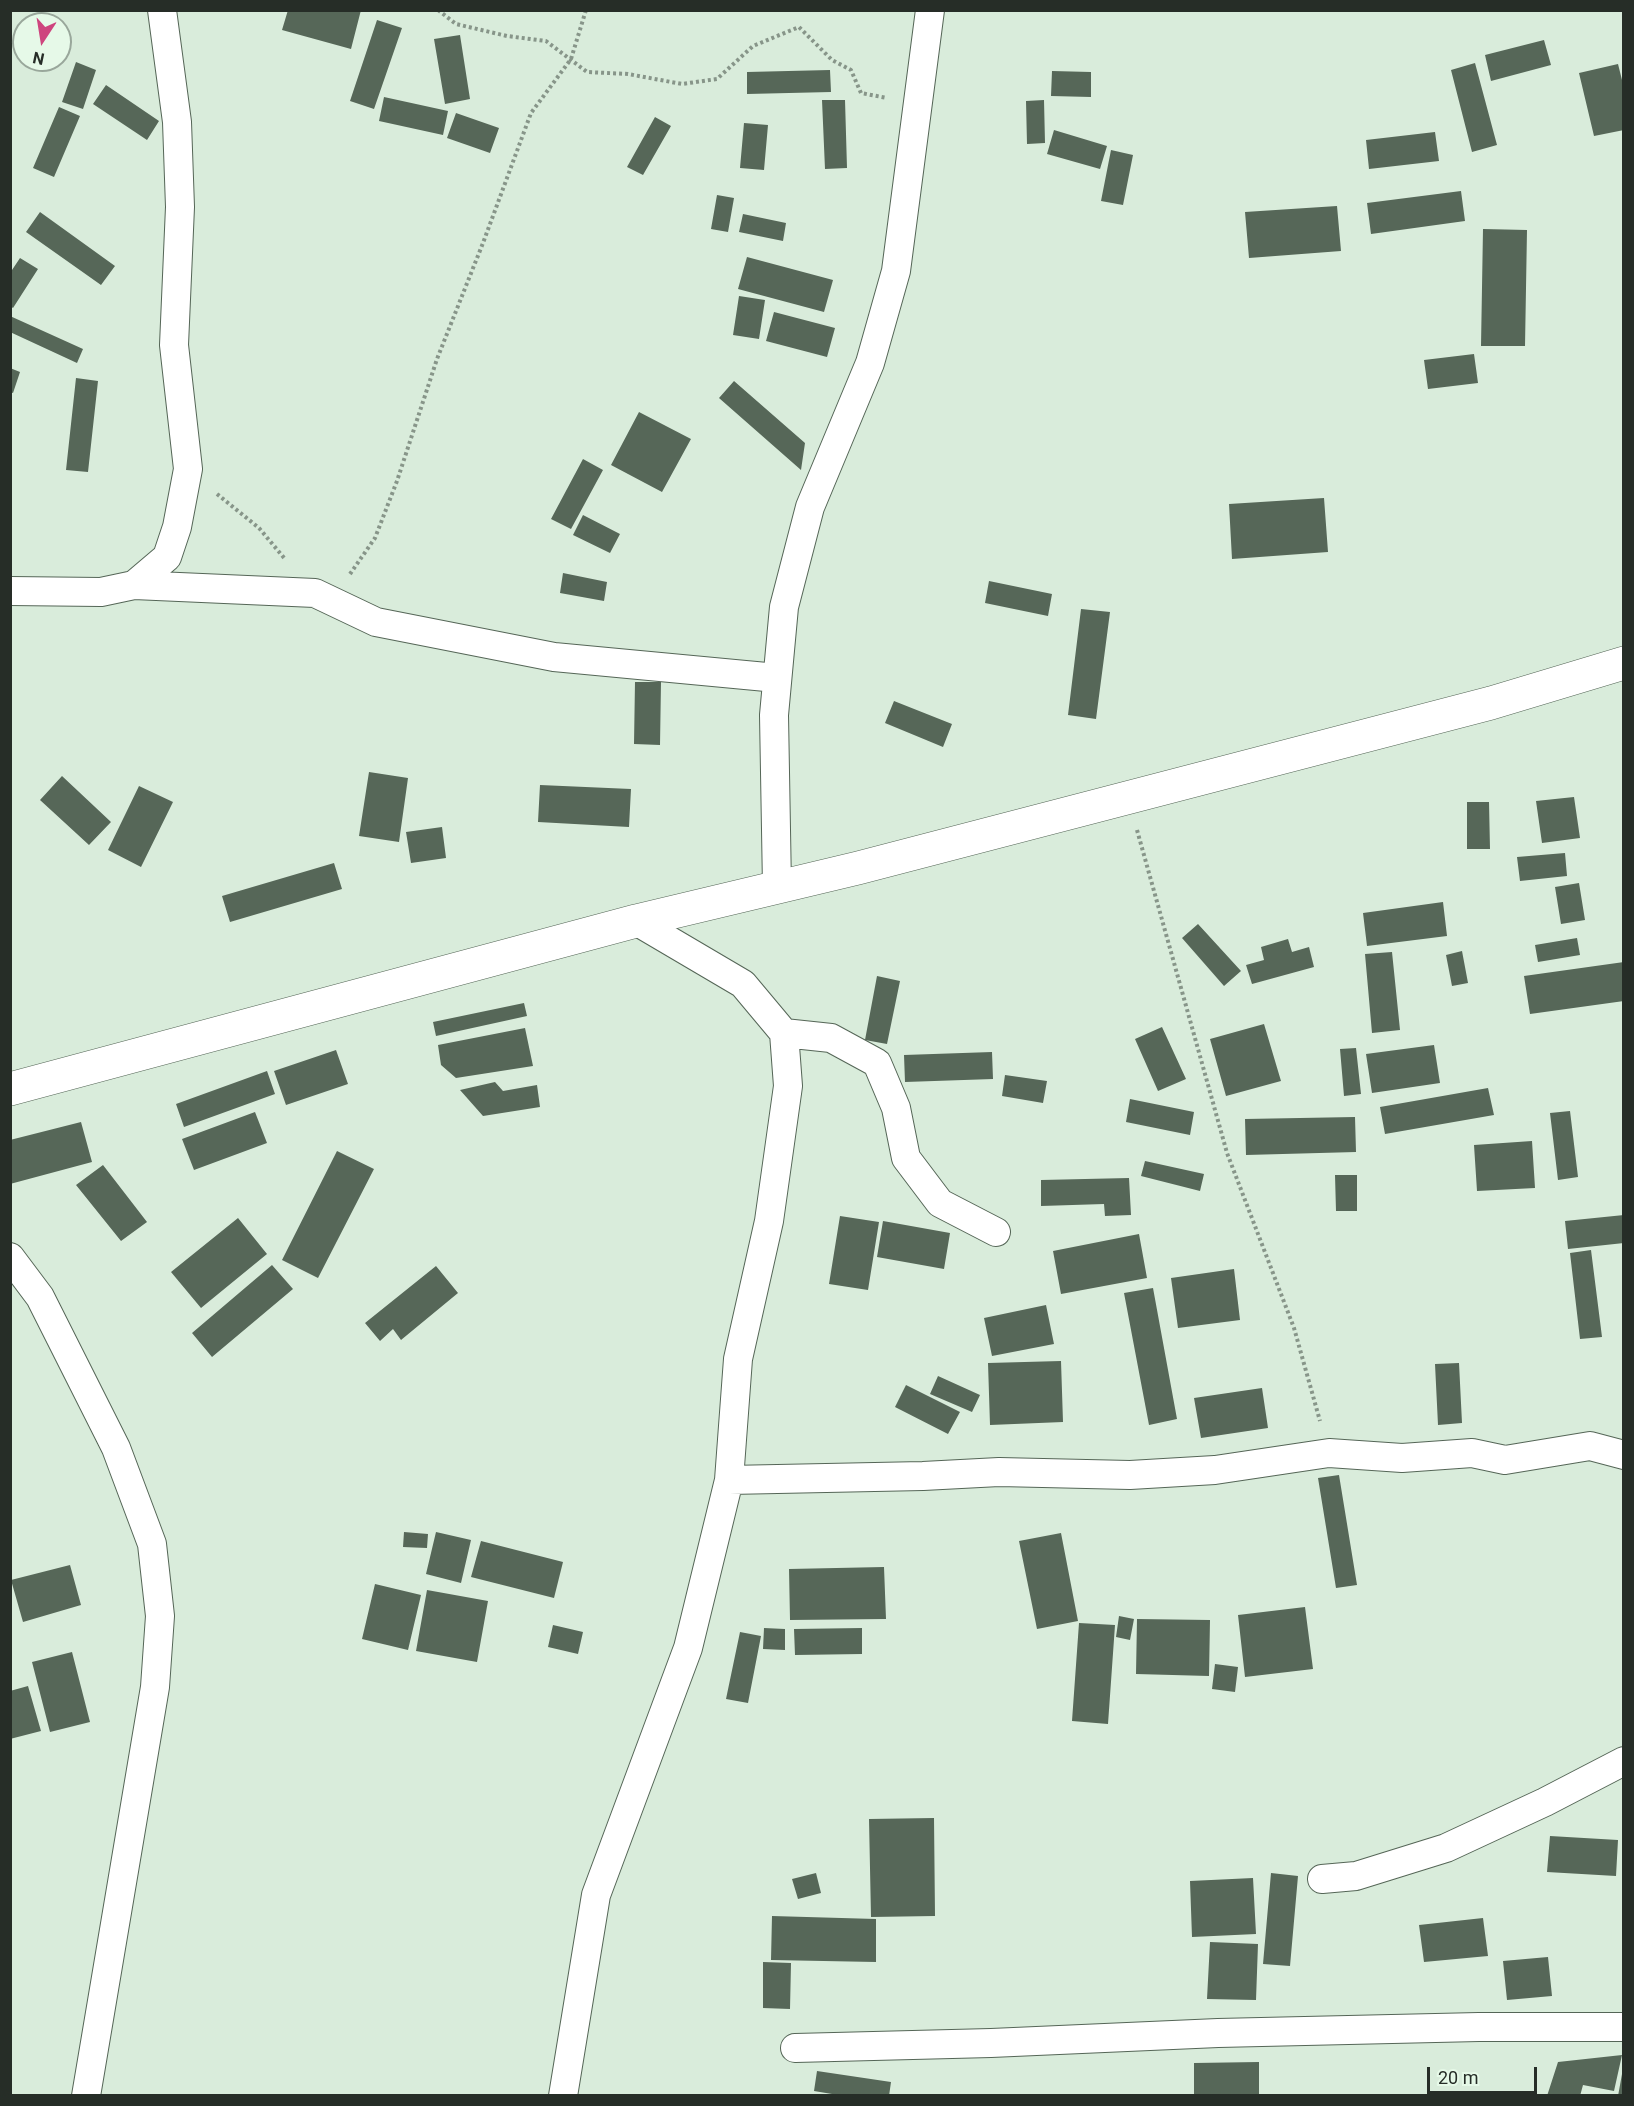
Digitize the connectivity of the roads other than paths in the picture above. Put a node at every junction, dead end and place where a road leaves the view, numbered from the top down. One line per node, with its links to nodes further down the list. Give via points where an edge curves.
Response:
1 (162, 10): 3 (street, via 177,122 180,207 174,345 188,469 167,557)
2 (930, 10): 6 (street, via 896,271 870,363 810,507 784,607)
3 (134, 585): 4 (street, via 101,592); 6 (street, via 315,593 376,622 554,657)
4 (10, 591)
5 (1623, 663): 7 (street, via 1491,703)
6 (777, 678): 7 (street)
7 (777, 887): 8 (street)
8 (636, 921): 9 (street, via 743,984); 10 (street)
9 (784, 1033): 11 (street, via 831,1038 877,1063 896,1108 906,1158 940,1203); 14 (street, via 788,1086 769,1221 738,1359)
10 (10, 1089)
11 (996, 1232)
12 (10, 1257): 19 (street, via 40,1297 116,1448 152,1544 160,1616 155,1687)
13 (1623, 1455): 14 (street, via 1590,1446 1505,1460 1472,1453 1402,1458 1329,1453 1215,1470 1130,1475 999,1472)
14 (729, 1480): 20 (street, via 688,1648 596,1895)
15 (1623, 1761): 16 (street, via 1446,1848 1356,1876)
16 (1322, 1879)
17 (1623, 2027): 18 (street, via 1218,2033)
18 (795, 2048)
19 (86, 2096)
20 (563, 2096)

